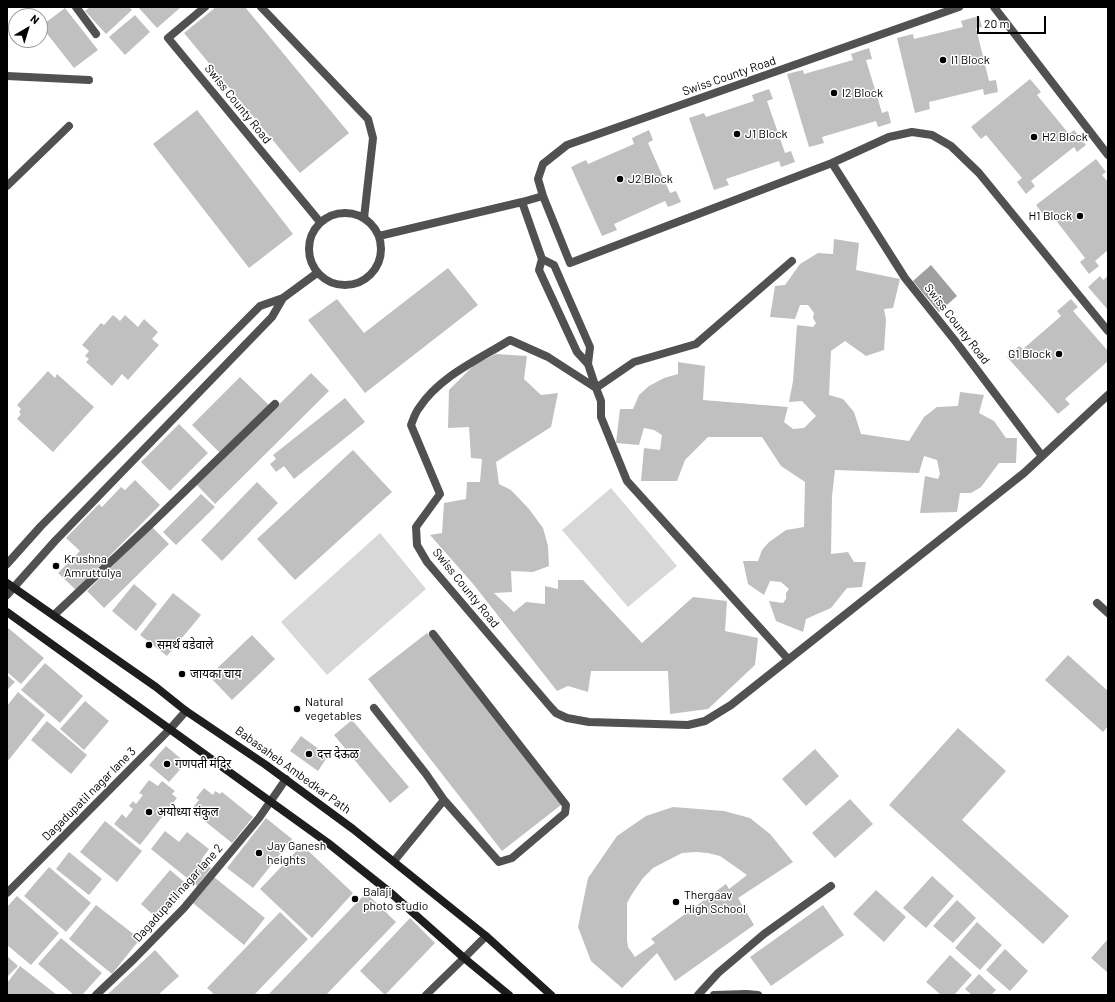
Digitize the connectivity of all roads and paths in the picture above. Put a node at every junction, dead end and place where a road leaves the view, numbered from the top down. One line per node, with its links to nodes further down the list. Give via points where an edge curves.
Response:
1 (76, 7): 6 (street)
2 (204, 7): 16 (street, Swiss County Road, via 168,38)
3 (261, 7): 15 (street, via 368,119 373,138)
4 (959, 7): 13 (street, Swiss County Road, via 567,145 543,164 538,179)
5 (994, 7): 10 (street)
6 (96, 34)
7 (7, 76): 8 (street)
8 (90, 80)
9 (69, 126): 12 (street)
10 (1108, 155)
11 (832, 163): 13 (street, Swiss County Road, via 570,264); 22 (street, Swiss County Road, via 889,137 912,132 932,135 951,146 979,173); 27 (street, Swiss County Road, via 905,278)
12 (7, 186)
13 (543, 196): 14 (street)
14 (522, 202): 17 (street); 18 (street)
15 (364, 218): 16 (street, via 341,213); 17 (street)
16 (320, 222): 20 (street, via 309,242 308,253)
17 (379, 236): 20 (street, via 380,260 374,271 364,280 353,285 340,285 328,281)
18 (542, 259): 23 (street, via 539,270 576,352); 23 (street, via 554,265 590,347)
19 (792, 261): 24 (street, via 696,344 634,362)
20 (317, 273): 21 (street)
21 (282, 298): 28 (street, via 260,306); 29 (street, via 272,317)
22 (1108, 331)
23 (588, 364): 24 (street)
24 (596, 388): 36 (street, via 601,401 601,418 627,481); 36 (street, Swiss County Road, via 548,357 510,340 446,379 431,393 418,409 410,425 440,494 416,527 417,545 427,562 556,713 567,718 589,722 688,725 705,721 731,705)
25 (1108, 395): 27 (street, Swiss County Road)
26 (275, 404): 34 (street)
27 (1042, 456): 36 (street, Swiss County Road, via 1018,478)
28 (7, 564)
29 (10, 585): 30 (street); 34 (street, Babasaheb Ambedkar Path)
30 (7, 595)
31 (1097, 603): 33 (street)
32 (7, 612): 39 (street)
33 (1108, 614)
34 (54, 615): 38 (street, Babasaheb Ambedkar Path)
35 (432, 634): 41 (street, via 566,805 565,813 512,858 499,862)
36 (788, 659)
37 (374, 708): 41 (street)
38 (186, 711): 39 (street, Dagadupatil nagar lane 3); 40 (street, Babasaheb Ambedkar Path)
39 (170, 729): 42 (street); 45 (street, Dagadupatil nagar lane 3)
40 (286, 779): 42 (street, Dagadupatil nagar lane 2); 43 (street, Babasaheb Ambedkar Path)
41 (444, 800): 43 (street)
42 (271, 802): 47 (street, via 392,894); 48 (street, Dagadupatil nagar lane 2, via 184,908)
43 (394, 861): 46 (street, Babasaheb Ambedkar Path)
44 (831, 886): 52 (street, via 764,934 718,972)
45 (7, 893)
46 (486, 936): 47 (street); 51 (street, Babasaheb Ambedkar Path)
47 (464, 958): 49 (street); 50 (street)
48 (96, 995)
49 (426, 995)
50 (509, 995)
51 (551, 995)
52 (698, 995)
53 (714, 995): 54 (street)
54 (758, 995)

